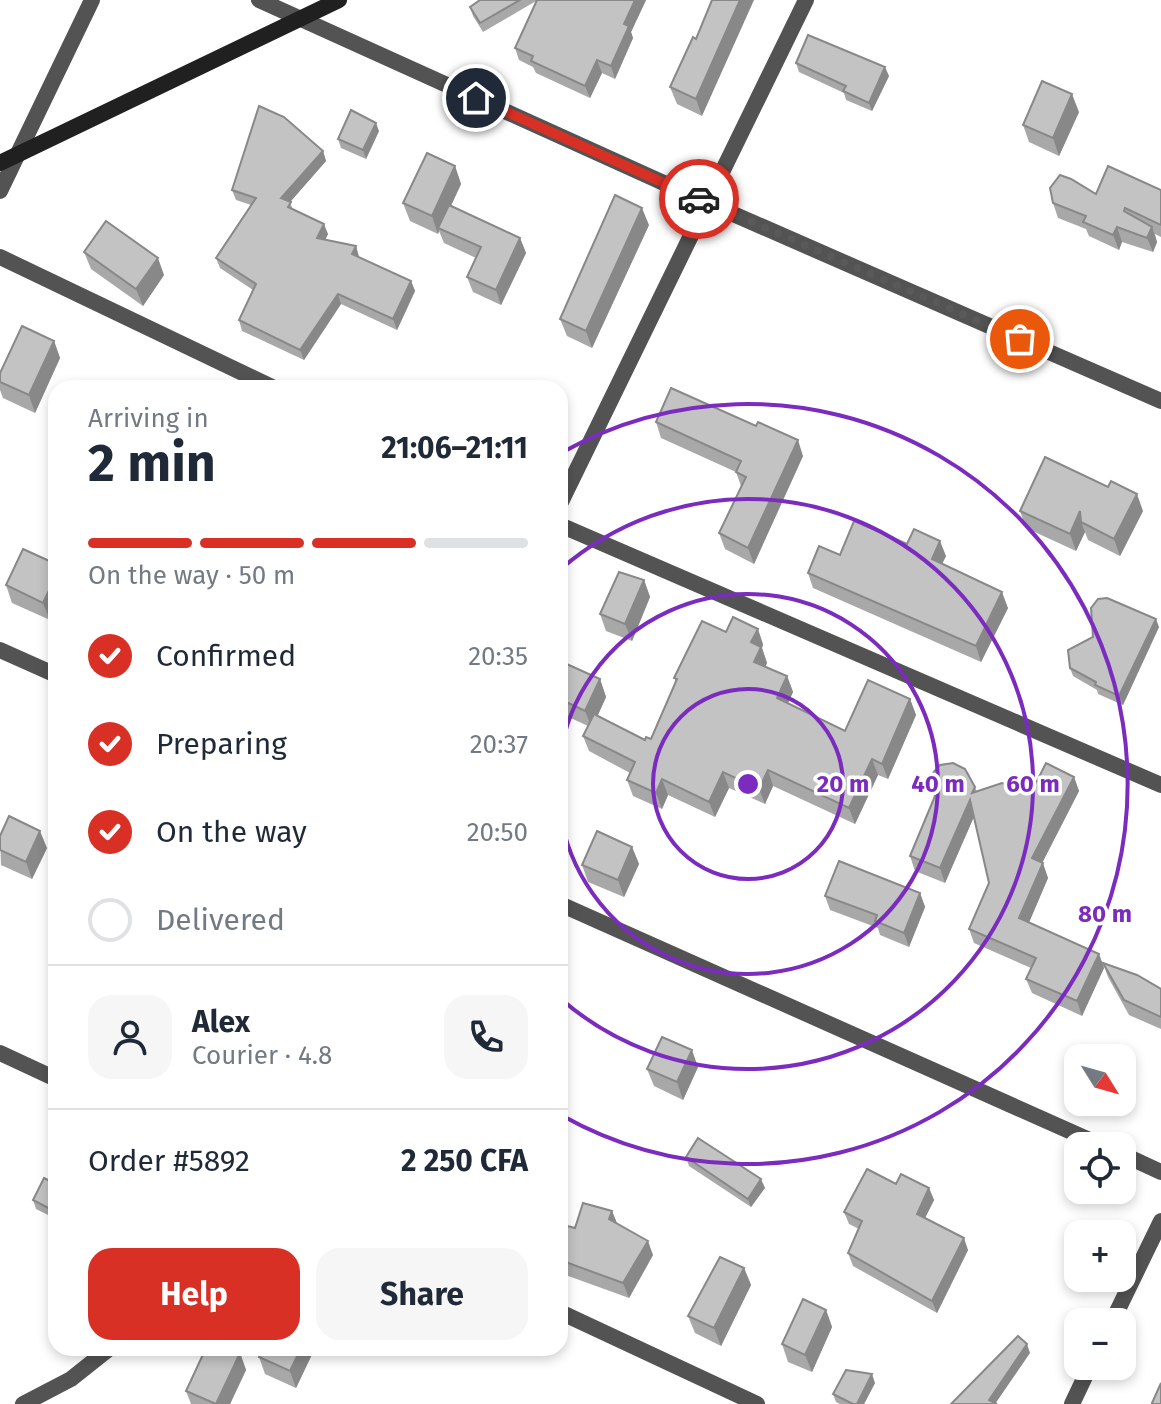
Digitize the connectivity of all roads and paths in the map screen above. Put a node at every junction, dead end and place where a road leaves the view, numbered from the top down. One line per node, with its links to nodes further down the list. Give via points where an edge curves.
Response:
1 (92, 0): 6 (street)
2 (259, 0): 5 (street)
3 (339, 0): 5 (main road)
4 (806, 0): 9 (street)
5 (302, 19): 6 (main road); 9 (street)
6 (18, 155): 7 (main road); 8 (street)
7 (0, 163)
8 (0, 191)
9 (708, 203): 12 (street); 13 (street)
10 (0, 257): 11 (street)
11 (257, 380)
12 (1161, 401)
13 (568, 488)
14 (568, 528): 17 (street)
15 (0, 650): 16 (street)
16 (48, 671)
17 (1161, 785)
18 (568, 908): 21 (street)
19 (0, 1053): 20 (street)
20 (48, 1075)
21 (1072, 1132)
22 (1136, 1160): 23 (street)
23 (1161, 1172)
24 (1161, 1221): 25 (street)
25 (1119, 1308)
26 (568, 1316): 30 (street)
27 (100, 1356): 29 (street, via 71,1379)
28 (1083, 1380): 31 (street)
29 (23, 1404)
30 (757, 1404)
31 (1072, 1404)

